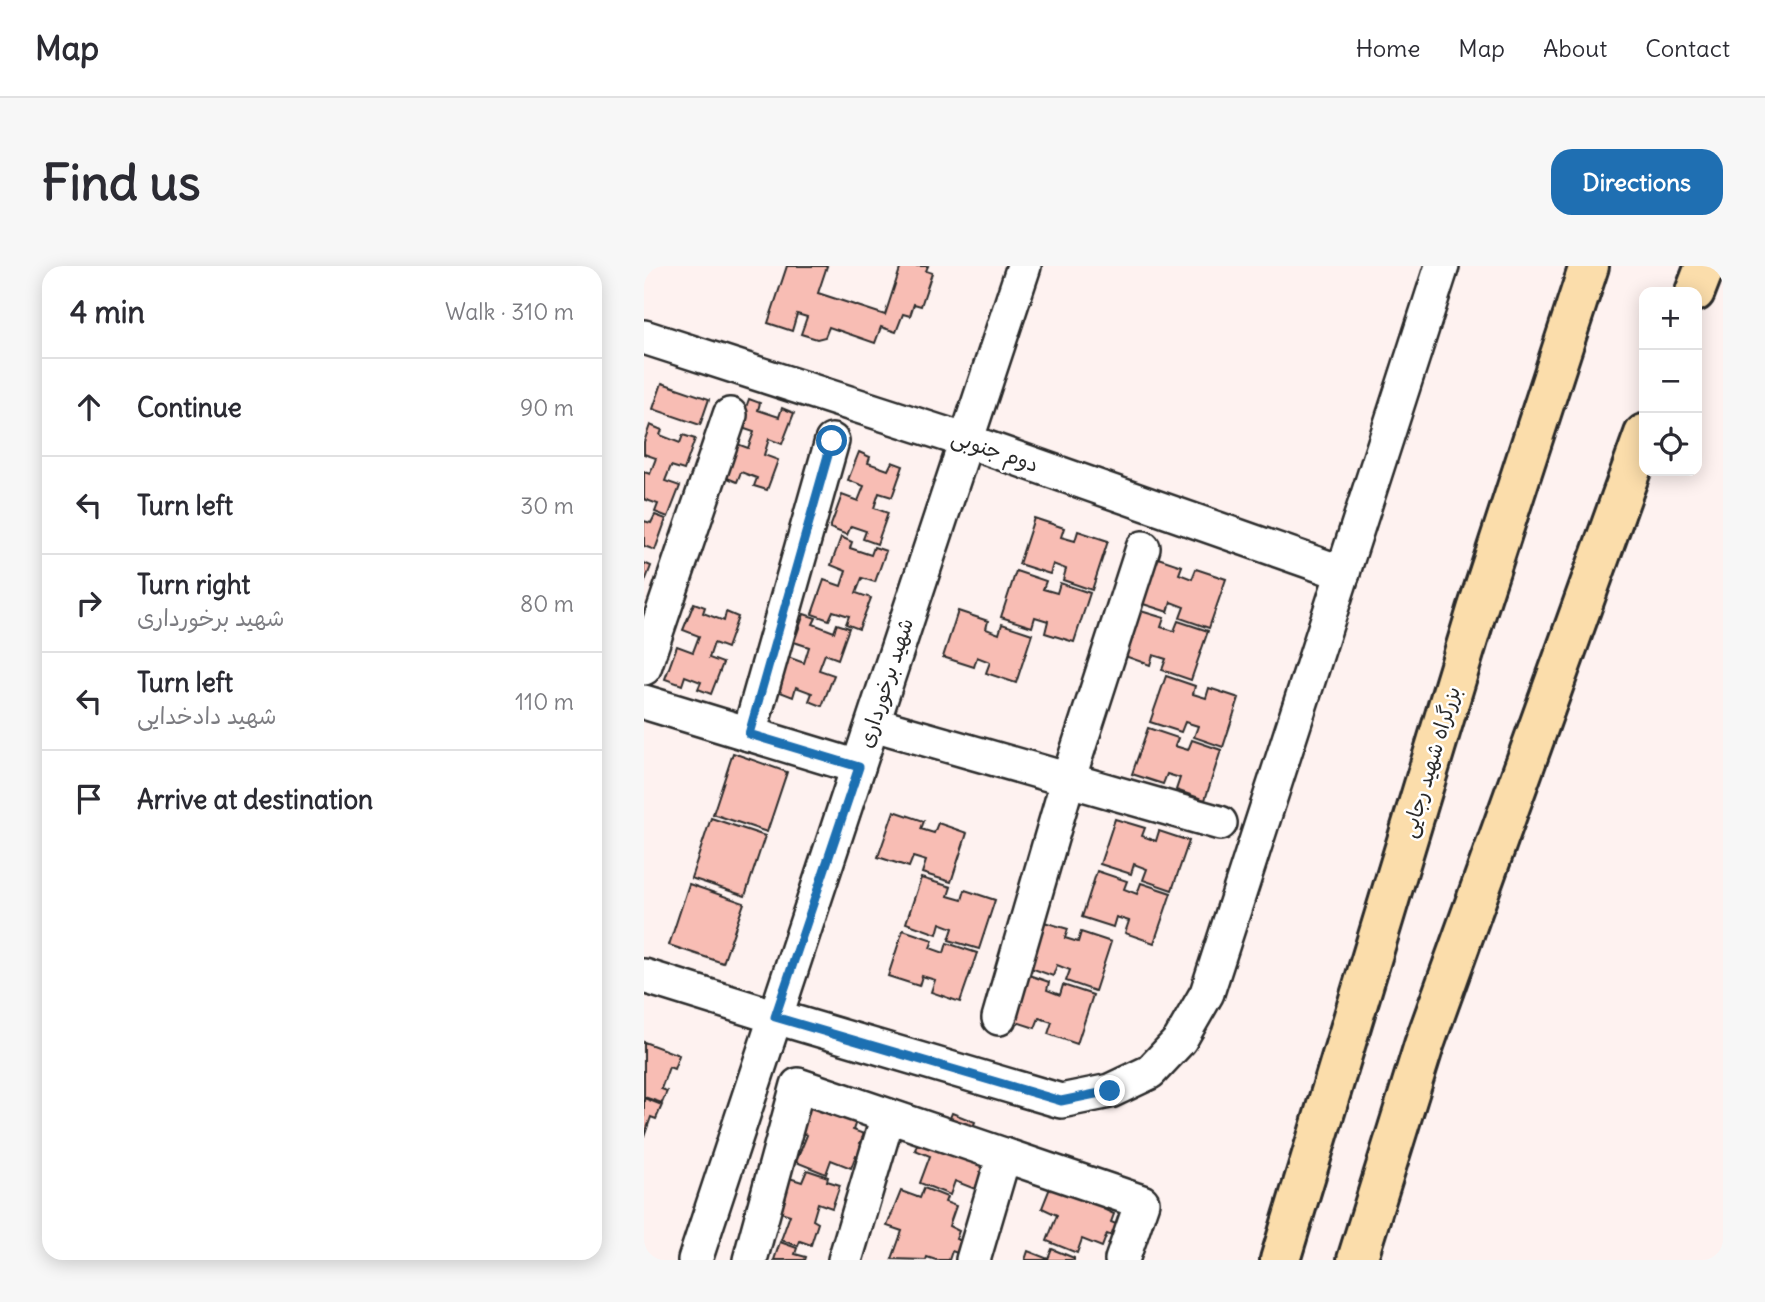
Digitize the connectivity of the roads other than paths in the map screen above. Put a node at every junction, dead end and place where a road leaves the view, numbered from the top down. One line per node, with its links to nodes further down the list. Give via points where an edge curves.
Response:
1 (1024, 266): 9 (street, شهید برخورداری)
2 (1442, 266): 12 (street)
3 (1589, 266): 30 (highway, بزرگراه شهید رجایی, via 1477,610)
4 (1705, 266): 5 (highway)
5 (1697, 287)
6 (644, 337): 9 (street, دوم جنوبی)
7 (730, 415): 13 (street)
8 (832, 441): 16 (street)
9 (967, 441): 12 (street, دوم جنوبی); 15 (street, شهید برخورداری)
10 (1639, 448): 31 (highway, via 1424,1045)
11 (1143, 548): 18 (street)
12 (1343, 573): 21 (street, via 1208,993 1180,1040 1150,1072 1110,1091 1061,1101)
13 (644, 668)
14 (644, 702): 16 (street)
15 (873, 724): 17 (street, شهید برخورداری); 18 (street)
16 (749, 734): 17 (street)
17 (859, 767): 21 (street, شهید برخورداری)
18 (1068, 780): 19 (street); 22 (street)
19 (1220, 823)
20 (644, 975): 21 (street)
21 (775, 1017): 25 (street, شهید برخورداری)
22 (999, 1018)
23 (888, 1116): 24 (street); 26 (street, via 798,1085); 27 (street)
24 (1004, 1155): 28 (street); 29 (street, via 1142,1202)
25 (695, 1260)
26 (750, 1260)
27 (845, 1260)
28 (973, 1260)
29 (1122, 1260)
30 (1280, 1260)
31 (1357, 1260)

